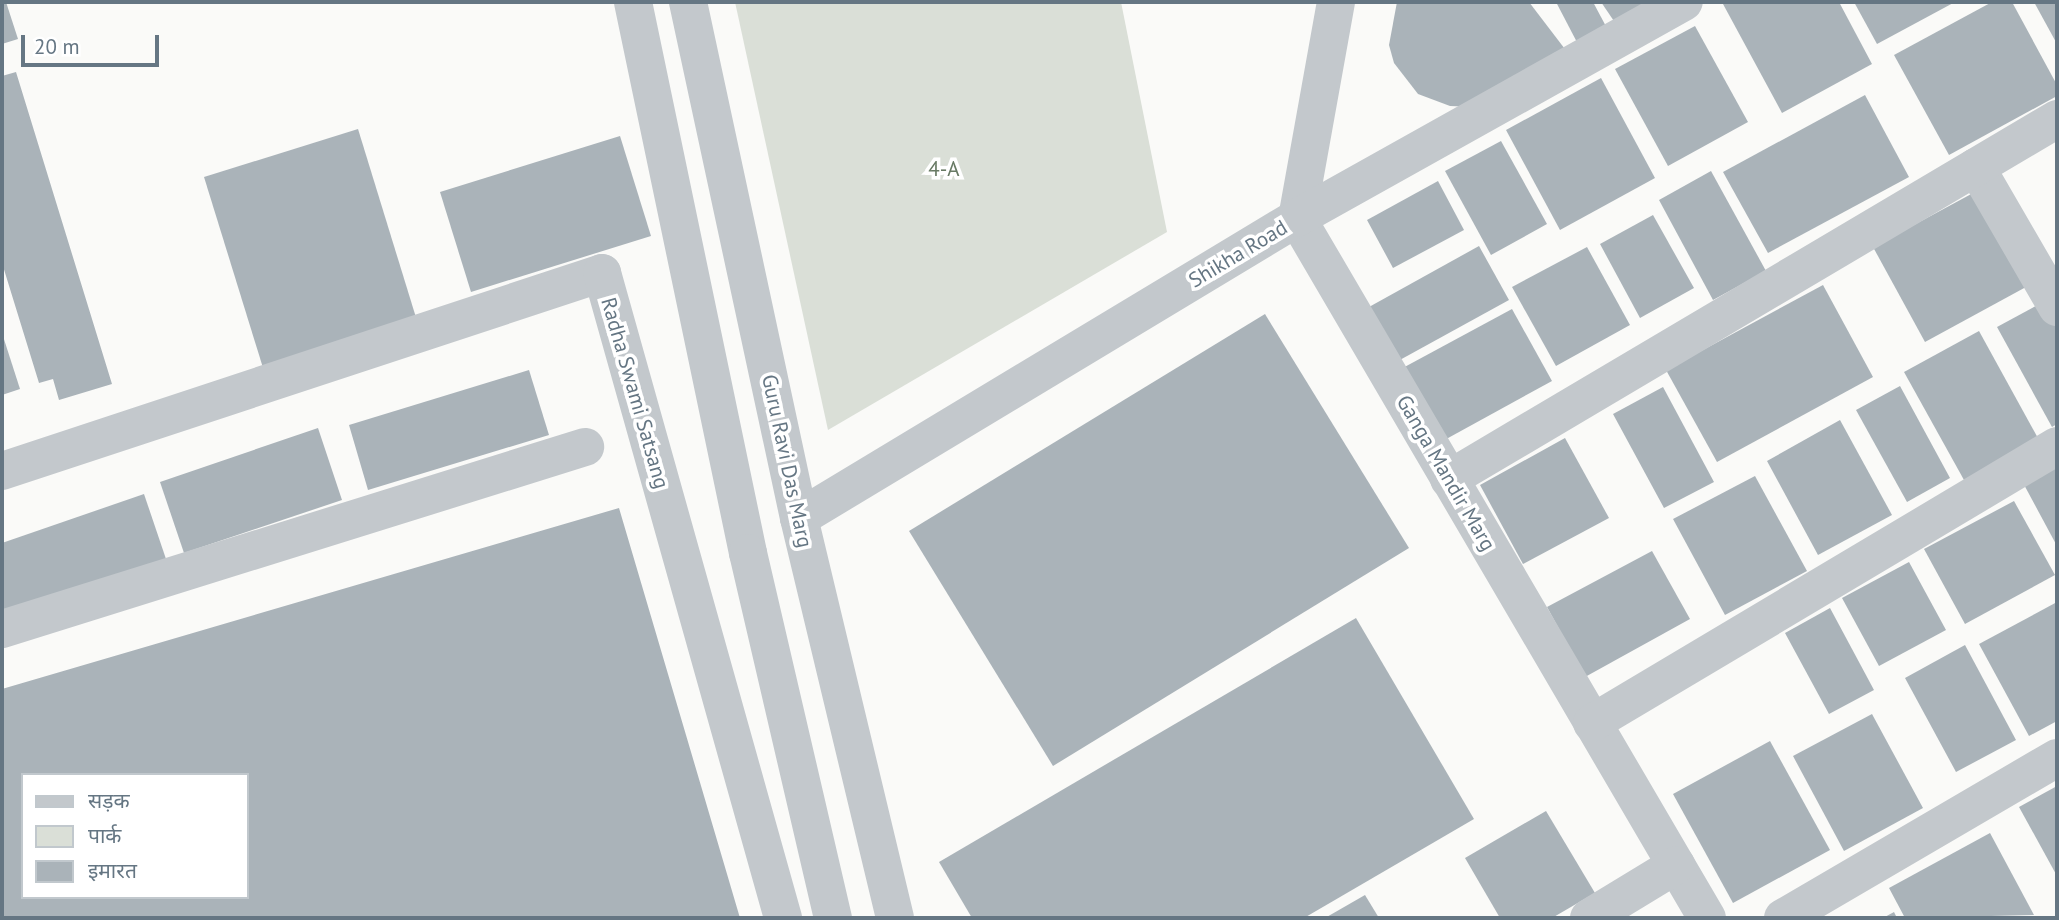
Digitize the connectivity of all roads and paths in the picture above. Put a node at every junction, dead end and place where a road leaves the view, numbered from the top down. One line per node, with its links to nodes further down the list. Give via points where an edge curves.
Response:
1 (633, 2): 19 (street, via 748,553)
2 (688, 2): 13 (street, Guru Ravi Das Marg)
3 (1336, 2): 7 (street)
4 (1684, 2): 7 (street, Shikha Road)
5 (2057, 119): 6 (street)
6 (1976, 167): 8 (street); 12 (street)
7 (1297, 218): 12 (street, Ganga Mandir Marg); 13 (street, Shikha Road)
8 (2057, 307)
9 (2057, 446): 15 (street)
10 (585, 447): 14 (street)
11 (2, 471): 18 (street, Radha Swami Satsang, via 602,273)
12 (1449, 479): 15 (street, Ganga Mandir Marg)
13 (799, 518): 20 (street, Guru Ravi Das Marg)
14 (2, 629)
15 (1592, 723): 17 (street, Ganga Mandir Marg)
16 (2057, 758): 23 (street)
17 (1676, 865): 21 (street); 22 (street, Ganga Mandir Marg)
18 (783, 918)
19 (833, 918)
20 (895, 918)
21 (1589, 918)
22 (1707, 918)
23 (1783, 918)

